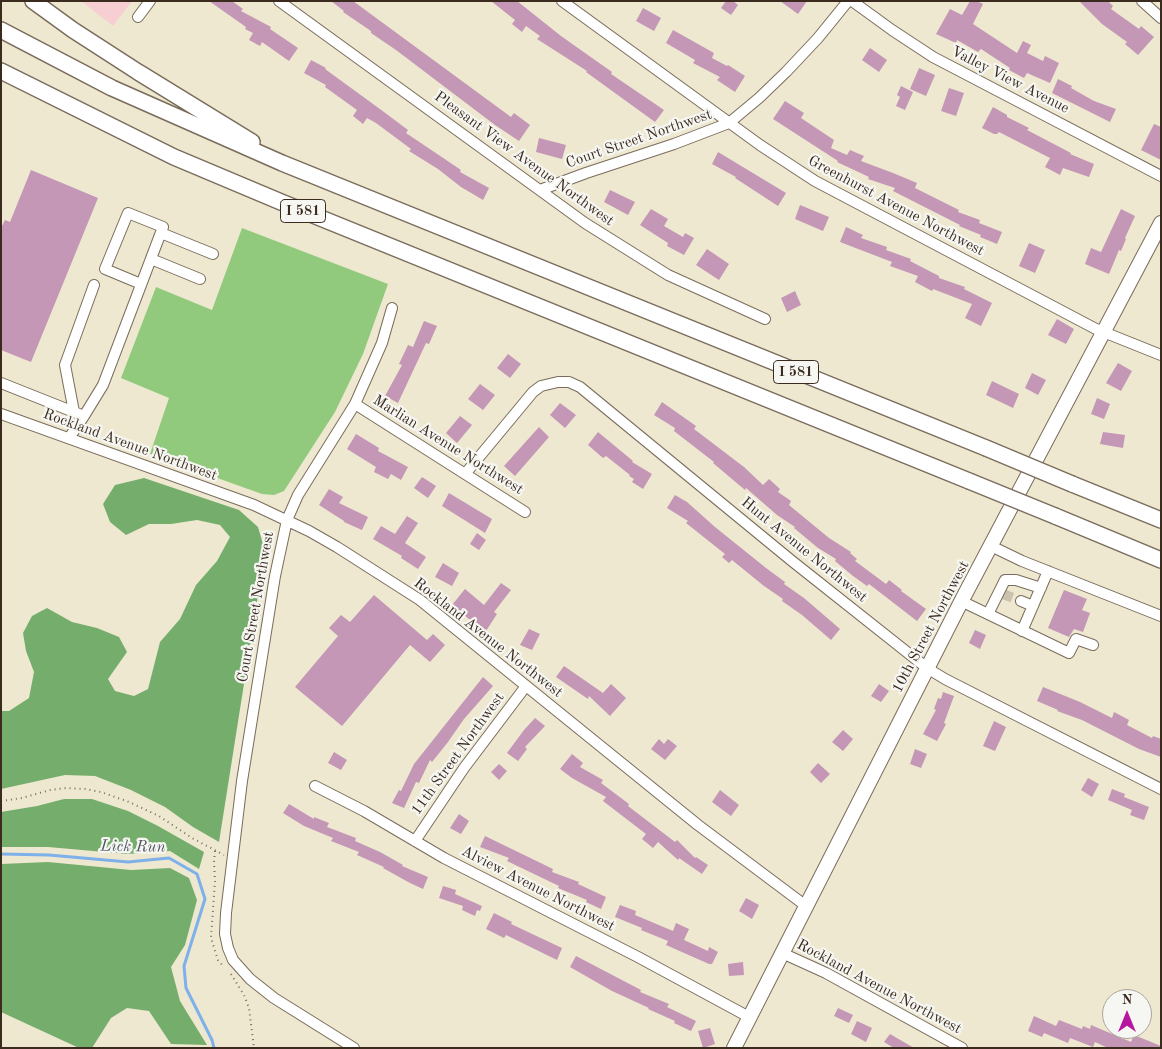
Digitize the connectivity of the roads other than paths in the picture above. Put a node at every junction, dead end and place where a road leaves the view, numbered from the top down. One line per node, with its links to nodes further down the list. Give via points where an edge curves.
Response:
1 (33, 1): 13 (highway, via 73,30)
2 (150, 1): 8 (street)
3 (279, 1): 15 (street, Pleasant View Avenue Northwest)
4 (562, 1): 12 (street, Greenhurst Avenue Northwest)
5 (848, 1): 12 (street, Court Street Northwest, via 786,72)
6 (852, 1): 14 (street, Valley View Avenue, via 933,57)
7 (1142, 1): 9 (street)
8 (138, 17)
9 (1161, 18)
10 (1, 30): 13 (highway, I 581, via 112,88)
11 (4, 74): 38 (highway, I 581, bridge, via 174,157 281,202)
12 (729, 123): 15 (street, Court Street Northwest); 25 (street, Greenhurst Avenue Northwest, via 815,182)
13 (282, 162): 36 (highway, I 581, bridge)
14 (1161, 176)
15 (540, 190): 24 (street, Pleasant View Avenue Northwest, via 584,223 668,275)
16 (1161, 223): 25 (main road, 10th Street Northwest)
17 (161, 233): 18 (street); 19 (street); 21 (street, via 163,227 128,213 105,269)
18 (213, 254)
19 (151, 259): 20 (street); 21 (street)
20 (200, 280)
21 (142, 284): 31 (street, via 103,385)
22 (94, 285): 29 (street, via 65,365)
23 (392, 308): 28 (street, Court Street Northwest, via 382,343)
24 (765, 319)
25 (1104, 332): 26 (street, Greenhurst Avenue Northwest); 37 (main road, 10th Street Northwest)
26 (1161, 355)
27 (1, 383): 29 (street)
28 (355, 404): 33 (street, Marlian Avenue Northwest); 35 (street, Court Street Northwest, via 298,495)
29 (74, 412): 31 (street)
30 (1, 414): 32 (street, Rockland Avenue Northwest)
31 (84, 416): 32 (street)
32 (69, 438): 35 (street, Rockland Avenue Northwest)
33 (465, 474): 34 (street, Marlian Avenue Northwest); 48 (street, Hunt Avenue Northwest, via 533,392 548,383 569,382 580,387)
34 (525, 512)
35 (287, 520): 49 (street, Rockland Avenue Northwest, via 420,600); 56 (street, Court Street Northwest, via 242,781 226,934 233,960 250,979 274,998)
36 (1161, 520)
37 (991, 546): 39 (street); 41 (main road, 10th Street Northwest)
38 (1161, 560)
39 (1048, 571): 40 (street); 45 (street)
40 (1041, 588): 43 (street); 44 (street, via 1016,580 1004,580 1001,593)
41 (962, 601): 44 (street); 48 (main road, 10th Street Northwest)
42 (1021, 601): 43 (street)
43 (1033, 606): 46 (street)
44 (988, 614): 46 (street)
45 (1161, 616)
46 (1022, 631): 47 (street, via 1069,653 1076,639)
47 (1092, 645)
48 (927, 668): 51 (street, Hunt Avenue Northwest); 53 (main road, 10th Street Northwest)
49 (526, 686): 52 (street, 11th Street Northwest, via 464,768); 53 (street, Rockland Avenue Northwest, via 698,825)
50 (315, 786): 52 (street, Alview Avenue Northwest)
51 (1161, 789)
52 (415, 841): 55 (street, Alview Avenue Northwest)
53 (806, 906): 54 (main road, 10th Street Northwest)
54 (782, 953): 55 (main road, 10th Street Northwest); 58 (street, Rockland Avenue Northwest, via 826,973)
55 (749, 1017): 57 (main road, 10th Street Northwest)
56 (354, 1048)
57 (734, 1048)
58 (962, 1048)

